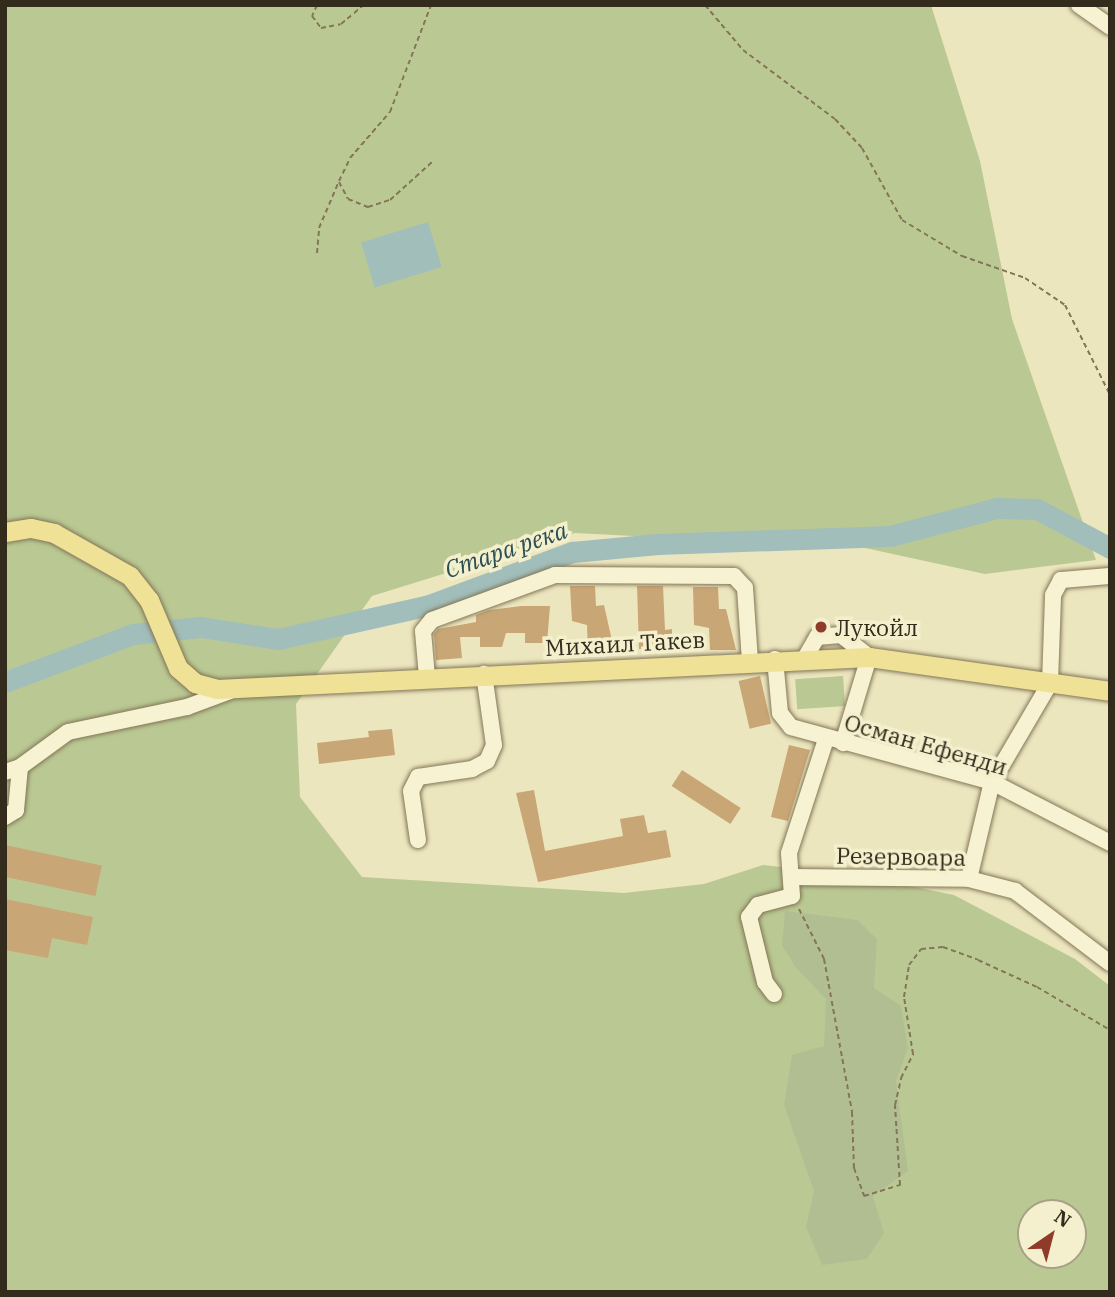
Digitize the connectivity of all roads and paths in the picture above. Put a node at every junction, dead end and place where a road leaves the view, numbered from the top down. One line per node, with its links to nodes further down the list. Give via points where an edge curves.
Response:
1 (317, 5): 2 (path, via 312,16 321,28 341,24)
2 (364, 5)
3 (432, 5): 8 (path, via 390,112 350,158)
4 (705, 5): 10 (path, via 743,50 835,120 862,148 902,220 962,256 1026,278 1065,305)
5 (1079, 5): 6 (street)
6 (1110, 27)
7 (432, 162): 8 (path, via 390,200 368,207 348,199)
8 (338, 181): 9 (path, via 319,228)
9 (317, 253)
10 (1110, 395)
11 (5, 532): 19 (main road, Михаил Такев, via 31,528 61,536 130,576 149,600 164,641 185,676 206,687)
12 (1110, 576): 18 (street, via 1061,580 1054,595)
13 (869, 657): 14 (main road, Михаил Такев); 18 (main road, Михаил Такев); 22 (street)
14 (775, 659): 15 (main road, Михаил Такев); 21 (street, Осман Ефенди, via 780,713 791,727)
15 (750, 661): 16 (main road, Михаил Такев); 17 (street, via 745,588 734,576 555,575 432,620 423,631)
16 (484, 674): 17 (main road, Михаил Такев); 26 (street, via 494,745 488,761 472,769 418,777 411,792)
17 (427, 677): 19 (main road, Михаил Такев)
18 (1050, 683): 20 (main road, Михаил Такев); 24 (street)
19 (230, 691): 23 (street, via 187,707 68,732)
20 (1110, 691)
21 (826, 738): 22 (street, Осман Ефенди); 29 (street, via 789,853)
22 (843, 743): 24 (street, Осман Ефенди)
23 (13, 769): 25 (street, via 16,810)
24 (992, 782): 27 (street, Осман Ефенди); 28 (street)
25 (5, 817)
26 (418, 840)
27 (1110, 843)
28 (969, 879): 29 (street, Резервоара); 30 (street, Резервоара, via 1015,891)
29 (792, 888): 31 (street, Резервоара, via 758,905 749,917 765,982); 32 (path, via 824,959 852,1112 854,1168 864,1196 900,1185 895,1104 913,1054 904,997 909,965 921,949 943,947 978,960 1037,987)
30 (1110, 963)
31 (774, 994)
32 (1110, 1030)

